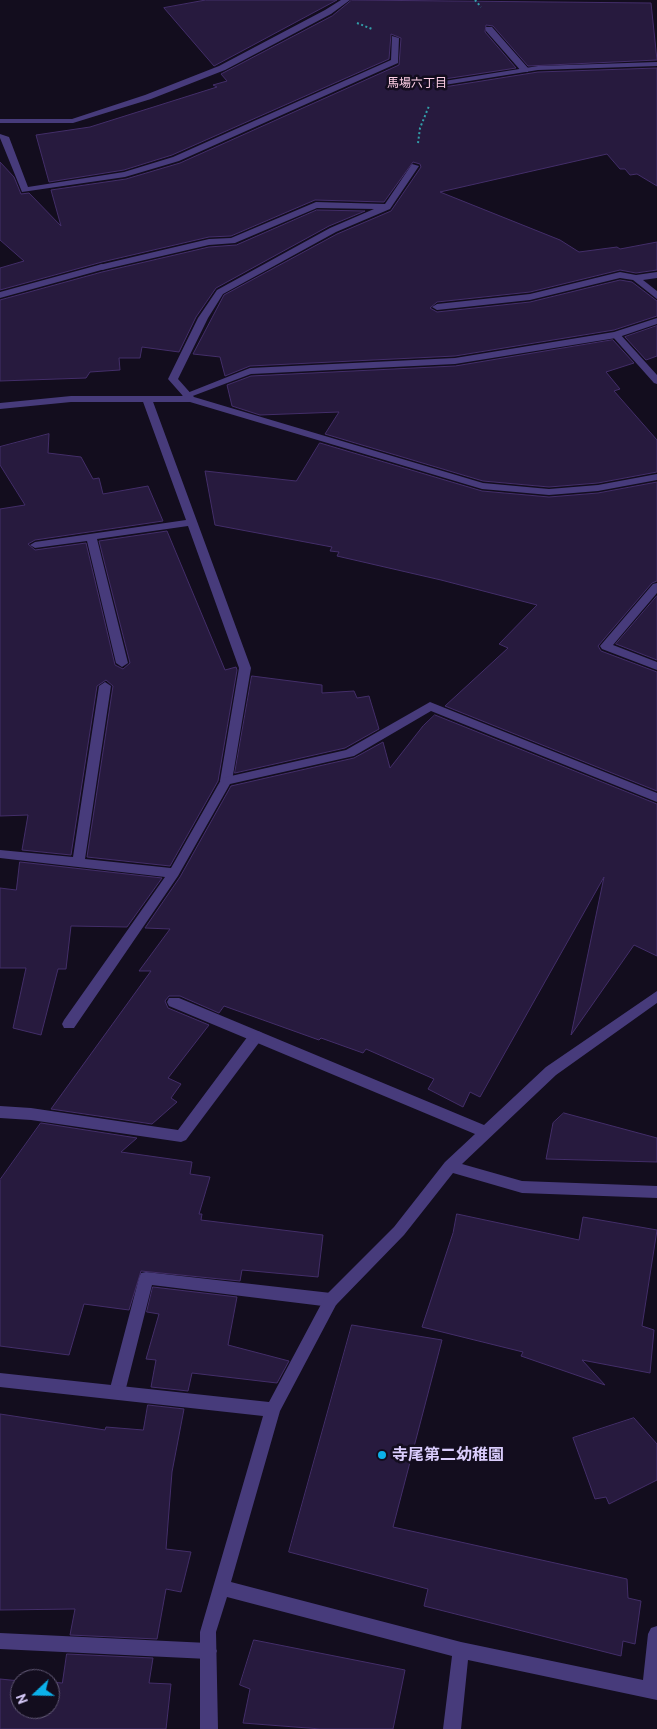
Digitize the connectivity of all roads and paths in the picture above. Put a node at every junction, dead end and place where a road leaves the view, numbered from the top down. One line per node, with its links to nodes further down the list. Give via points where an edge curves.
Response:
1 (346, 0): 2 (street)
2 (328, 12): 4 (path); 8 (street, via 222,68 148,97 73,121)
3 (489, 28): 6 (street)
4 (394, 38): 9 (street, via 395,61 176,159 125,174 25,190 6,137)
5 (657, 64): 6 (street)
6 (525, 70): 7 (street)
7 (438, 84): 10 (path, via 420,128)
8 (0, 121)
9 (0, 136)
10 (416, 166): 11 (street)
11 (387, 206): 14 (street, via 316,205 232,240 209,242); 20 (street, via 333,230 220,292 203,318 173,379)
12 (657, 274): 13 (street)
13 (636, 278): 15 (street); 16 (street, via 620,275 530,297)
14 (0, 295)
15 (657, 296)
16 (437, 307)
17 (657, 321): 18 (street)
18 (616, 335): 19 (street); 20 (street, via 455,361 250,371)
19 (657, 381)
20 (189, 397): 21 (street); 23 (street, via 482,486 549,492 598,488)
21 (147, 399): 22 (street, via 71,399); 24 (street)
22 (0, 406)
23 (657, 477)
24 (193, 522): 25 (street); 31 (street, via 245,668)
25 (91, 537): 26 (street); 28 (street)
26 (34, 545)
27 (657, 586): 29 (street, via 606,646)
28 (122, 663)
29 (657, 666)
30 (104, 686): 34 (street)
31 (226, 781): 32 (street, via 350,753 430,706); 35 (street)
32 (657, 798)
33 (0, 854): 34 (street)
34 (78, 862): 35 (street)
35 (174, 874): 38 (street)
36 (657, 996): 41 (street, via 551,1071)
37 (174, 1002): 39 (street)
38 (69, 1024)
39 (256, 1036): 40 (street, via 180,1136); 41 (street)
40 (0, 1112)
41 (486, 1132): 42 (street)
42 (450, 1166): 43 (street, via 522,1187); 44 (street, via 399,1231)
43 (657, 1192)
44 (331, 1300): 46 (street, via 146,1278); 47 (street)
45 (0, 1380): 46 (street)
46 (117, 1392): 47 (street)
47 (273, 1410): 48 (street)
48 (221, 1587): 51 (street); 52 (street, via 208,1632)
49 (657, 1634): 53 (street)
50 (0, 1642): 52 (street)
51 (461, 1650): 53 (street); 55 (street)
52 (208, 1651): 54 (street)
53 (654, 1690)
54 (209, 1729)
55 (452, 1729)

